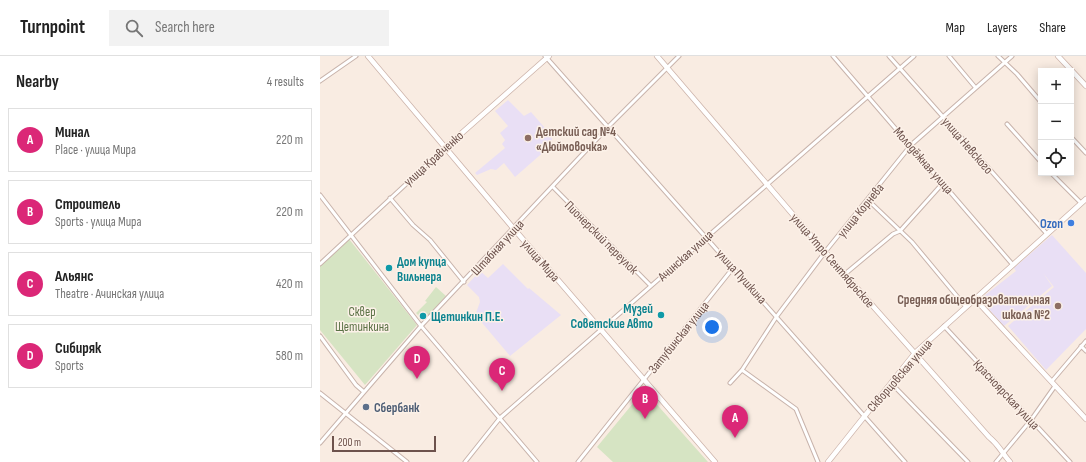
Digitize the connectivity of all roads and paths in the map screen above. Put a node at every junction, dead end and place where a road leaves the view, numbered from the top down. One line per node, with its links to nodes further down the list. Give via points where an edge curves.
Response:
1 (356, 56): 16 (street)
2 (368, 56): 26 (street, улица Мира)
3 (657, 56): 14 (street, улица Утро Сентябрьское)
4 (679, 56): 14 (street, Штабная улица)
5 (833, 56): 19 (street, Молодёжная улица)
6 (889, 56): 15 (street, улица Невского)
7 (914, 56): 15 (street, Ачинская улица)
8 (949, 56): 18 (street)
9 (998, 56): 13 (street)
10 (1012, 56): 13 (street, улица Корнева)
11 (1058, 56): 17 (street)
12 (547, 57): 23 (street, улица Пушкина); 26 (street, улица Кравченко)
13 (1004, 63): 18 (street, улица Корнева); 20 (street)
14 (666, 67): 23 (street, Штабная улица); 31 (street, улица Утро Сентябрьское)
15 (900, 69): 19 (street, Ачинская улица); 21 (street, улица Невского)
16 (320, 81)
17 (1086, 86)
18 (975, 87): 21 (street, улица Корнева)
19 (868, 96): 25 (street, Молодёжная улица); 31 (street, Ачинская улица)
20 (1038, 98)
21 (944, 117): 25 (street, улица Корнева); 41 (street, улица Невского)
22 (1007, 124): 28 (street)
23 (609, 126): 32 (street, Штабная улица); 42 (street, улица Пушкина)
24 (1074, 140): 27 (street)
25 (911, 145): 30 (street, Молодёжная улица); 36 (street, улица Корнева)
26 (446, 147): 34 (street, улица Кравченко); 38 (street, улица Мира)
27 (1086, 153)
28 (1038, 159)
29 (1054, 176): 37 (street)
30 (943, 183): 39 (street); 45 (street, Молодёжная улица)
31 (766, 184): 42 (street, Ачинская улица); 43 (street, улица Утро Сентябрьское)
32 (553, 187): 38 (street, Штабная улица); 49 (street, Пионерский переулок)
33 (320, 196): 40 (street)
34 (390, 198): 40 (street, улица Кравченко); 48 (street, via 430,240)
35 (1086, 199): 37 (street, Скворцовская улица)
36 (868, 200): 39 (street); 43 (street, улица Корнева)
37 (1081, 203): 41 (street, Скворцовская улица)
38 (514, 229): 48 (street, Штабная улица); 55 (street, улица Мира)
39 (900, 231): 47 (street); 51 (street)
40 (351, 234): 44 (street, улица Кравченко); 53 (street)
41 (1047, 234): 45 (street, Скворцовская улица)
42 (706, 236): 46 (street, улица Пушкина); 49 (street, Ачинская улица)
43 (825, 252): 47 (street, улица Утро Сентябрьское); 52 (street, улица Корнева)
44 (320, 264)
45 (1014, 265): 50 (street, Скворцовская улица)
46 (733, 268): 52 (street, улица Пушкина); 62 (street, Затубинская улица)
47 (845, 274): 60 (street, улица Утро Сентябрьское)
48 (464, 282): 53 (street, Штабная улица)
49 (651, 286): 55 (street, Ачинская улица)
50 (975, 299): 51 (street, Скворцовская улица); 63 (street)
51 (966, 307): 54 (street, Скворцовская улица)
52 (777, 316): 61 (street, улица Корнева); 70 (street, улица Пушкина)
53 (422, 326): 67 (street, Штабная улица); 71 (street)
54 (944, 326): 60 (street, Скворцовская улица); 73 (street, Красноярская улица)
55 (601, 329): 62 (street, улица Мира); 71 (street, Ачинская улица)
56 (320, 336): 67 (street)
57 (1086, 341): 58 (street)
58 (1081, 346): 59 (street); 63 (street)
59 (1086, 351)
60 (915, 353): 65 (street, Скворцовская улица); 75 (street, улица Утро Сентябрьское, via 999,445)
61 (742, 370): 64 (street, улица Корнева); 81 (street, via 796,409)
62 (644, 380): 79 (street, Затубинская улица); 80 (street, улица Мира)
63 (1052, 381): 66 (street)
64 (730, 383)
65 (891, 383): 70 (street, Скворцовская улица); 84 (street)
66 (1055, 386): 72 (street); 73 (street)
67 (364, 392): 69 (street, Штабная улица)
68 (320, 393): 69 (street)
69 (345, 413): 74 (street, Штабная улица); 76 (street)
70 (864, 415): 82 (street, Скворцовская улица); 83 (street, улица Пушкина)
71 (500, 418): 77 (street, Ачинская улица); 78 (street)
72 (1086, 419)
73 (1031, 420): 75 (street); 87 (street, Красноярская улица)
74 (320, 443)
75 (1003, 454): 85 (street); 86 (street, улица Утро Сентябрьское)
76 (407, 462)
77 (465, 462)
78 (537, 462)
79 (578, 462)
80 (715, 462)
81 (818, 462)
82 (828, 462)
83 (905, 462)
84 (968, 462)
85 (996, 462)
86 (1010, 462)
87 (1070, 462)

